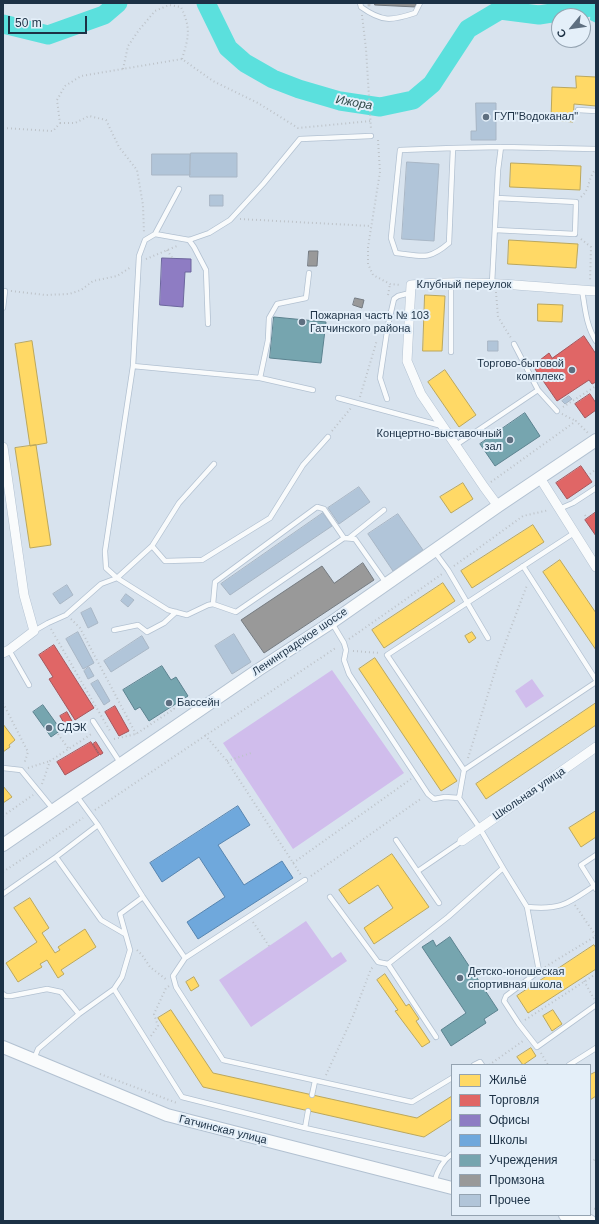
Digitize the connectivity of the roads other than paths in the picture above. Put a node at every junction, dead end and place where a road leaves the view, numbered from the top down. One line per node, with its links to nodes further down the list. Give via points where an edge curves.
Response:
1 (420, 3): 2 (lane, via 415,13 384,19 371,14)
2 (360, 5)
3 (578, 110): 4 (lane)
4 (596, 111)
5 (371, 136): 13 (lane, via 300,139 230,220 209,233)
6 (501, 147): 7 (lane); 8 (lane); 10 (lane)
7 (454, 148): 7 (lane, via 400,150 391,238 396,253 425,257 437,253 449,243)
8 (596, 149)
9 (178, 189): 12 (lane)
10 (497, 198): 11 (lane); 11 (lane, via 576,202 575,234)
11 (495, 230): 15 (lane)
12 (155, 234): 13 (lane); 25 (lane, via 144,240 139,256)
13 (189, 240): 21 (lane, via 206,270)
14 (309, 273): 26 (lane, via 306,298 277,304 269,318 268,340)
15 (493, 283): 16 (street, Клубный переулок); 17 (street, Клубный переулок)
16 (451, 284): 19 (street, Клубный переулок, via 410,285); 24 (lane)
17 (590, 290): 22 (lane, via 586,318)
18 (5, 291): 20 (lane)
19 (410, 293): 30 (lane, via 394,299 388,325 380,378); 32 (street, Клубный переулок, via 407,361 421,394)
20 (3, 308)
21 (208, 324)
22 (596, 341)
23 (514, 344): 28 (lane)
24 (451, 352)
25 (133, 366): 26 (lane); 49 (lane, via 105,551 106,568)
26 (260, 378): 27 (lane)
27 (313, 390)
28 (538, 390): 31 (lane); 35 (lane)
29 (338, 398): 32 (lane)
30 (388, 399)
31 (557, 411)
32 (444, 426): 35 (street, Клубный переулок)
33 (328, 437): 45 (lane, via 303,465 270,518 202,560 165,561)
34 (593, 437): 38 (main road, Ленинградское шоссе)
35 (456, 444): 40 (street, Клубный переулок)
36 (3, 447): 56 (street, via 24,596)
37 (214, 464): 45 (lane, via 179,503)
38 (540, 478): 40 (main road, Ленинградское шоссе); 41 (street)
39 (596, 488): 41 (lane)
40 (498, 506): 46 (main road, Ленинградское шоссе)
41 (559, 509): 43 (street)
42 (384, 510): 44 (lane)
43 (574, 532): 47 (street); 48 (lane)
44 (346, 538): 50 (lane, via 355,539); 52 (lane, via 236,612); 52 (lane, via 324,509 317,507 215,582)
45 (152, 546): 49 (lane)
46 (434, 551): 50 (main road, Ленинградское шоссе); 51 (lane)
47 (595, 564)
48 (523, 566): 51 (lane); 59 (lane)
49 (117, 578): 53 (lane, via 168,610); 56 (lane, via 100,584 66,616)
50 (386, 584): 54 (main road, Ленинградское шоссе)
51 (466, 603): 57 (lane); 65 (lane, via 387,655)
52 (214, 604): 53 (lane, via 187,614)
53 (176, 612): 55 (lane, via 148,632 138,625)
54 (332, 622): 63 (main road, Ленинградское шоссе); 67 (lane, via 344,643 344,660 349,674 428,794 434,798)
55 (114, 630)
56 (34, 631): 58 (street)
57 (488, 638)
58 (6, 651): 60 (lane)
59 (596, 681): 65 (lane)
60 (29, 685)
61 (93, 721): 63 (lane)
62 (596, 747): 70 (street, Школьная улица)
63 (121, 764): 66 (main road, Ленинградское шоссе)
64 (3, 768): 68 (lane, via 21,770)
65 (464, 770): 67 (lane)
66 (76, 795): 68 (main road, Ленинградское шоссе); 69 (lane)
67 (459, 798): 70 (lane)
68 (54, 810): 73 (main road, Ленинградское шоссе)
69 (98, 825): 75 (lane); 81 (lane)
70 (479, 827): 72 (street, Школьная улица); 76 (lane)
71 (396, 840): 77 (lane)
72 (462, 841): 77 (lane)
73 (3, 845)
74 (596, 855): 79 (lane, via 581,865)
75 (56, 857): 80 (lane); 85 (lane, via 101,920)
76 (502, 868): 84 (lane); 87 (lane, via 448,917)
77 (418, 871): 83 (lane)
78 (305, 880): 86 (lane)
79 (595, 888): 84 (lane, via 567,904 554,908)
80 (3, 894)
81 (144, 897): 85 (lane, via 120,914); 86 (lane)
82 (330, 897): 87 (lane, via 378,962)
83 (439, 903)
84 (527, 907): 90 (lane, via 539,971 506,996 504,1001 519,1024 537,1047)
85 (125, 934): 88 (lane, via 130,950 122,977)
86 (185, 958): 98 (lane, via 173,976 176,987 223,1060)
87 (388, 964): 92 (lane)
88 (114, 988): 91 (lane); 101 (lane, via 182,1097)
89 (3, 994): 91 (lane, via 11,996 47,989 61,992)
90 (596, 1004)
91 (80, 1014): 95 (lane, via 38,1049)
92 (436, 1037)
93 (3, 1047): 95 (main road, Гатчинская улица)
94 (596, 1048): 96 (lane)
95 (33, 1060): 104 (main road, Гатчинская улица, via 167,1115)
96 (571, 1064)
97 (451, 1079): 98 (lane, via 412,1102)
98 (315, 1081): 99 (lane)
99 (312, 1095)
100 (308, 1111): 101 (lane)
101 (305, 1128): 103 (lane)
102 (451, 1155): 103 (lane)
103 (444, 1159): 104 (lane)
104 (434, 1183): 105 (main road, Гатчинская улица)
105 (451, 1188)
106 (570, 1216): 107 (main road)
107 (590, 1221)

